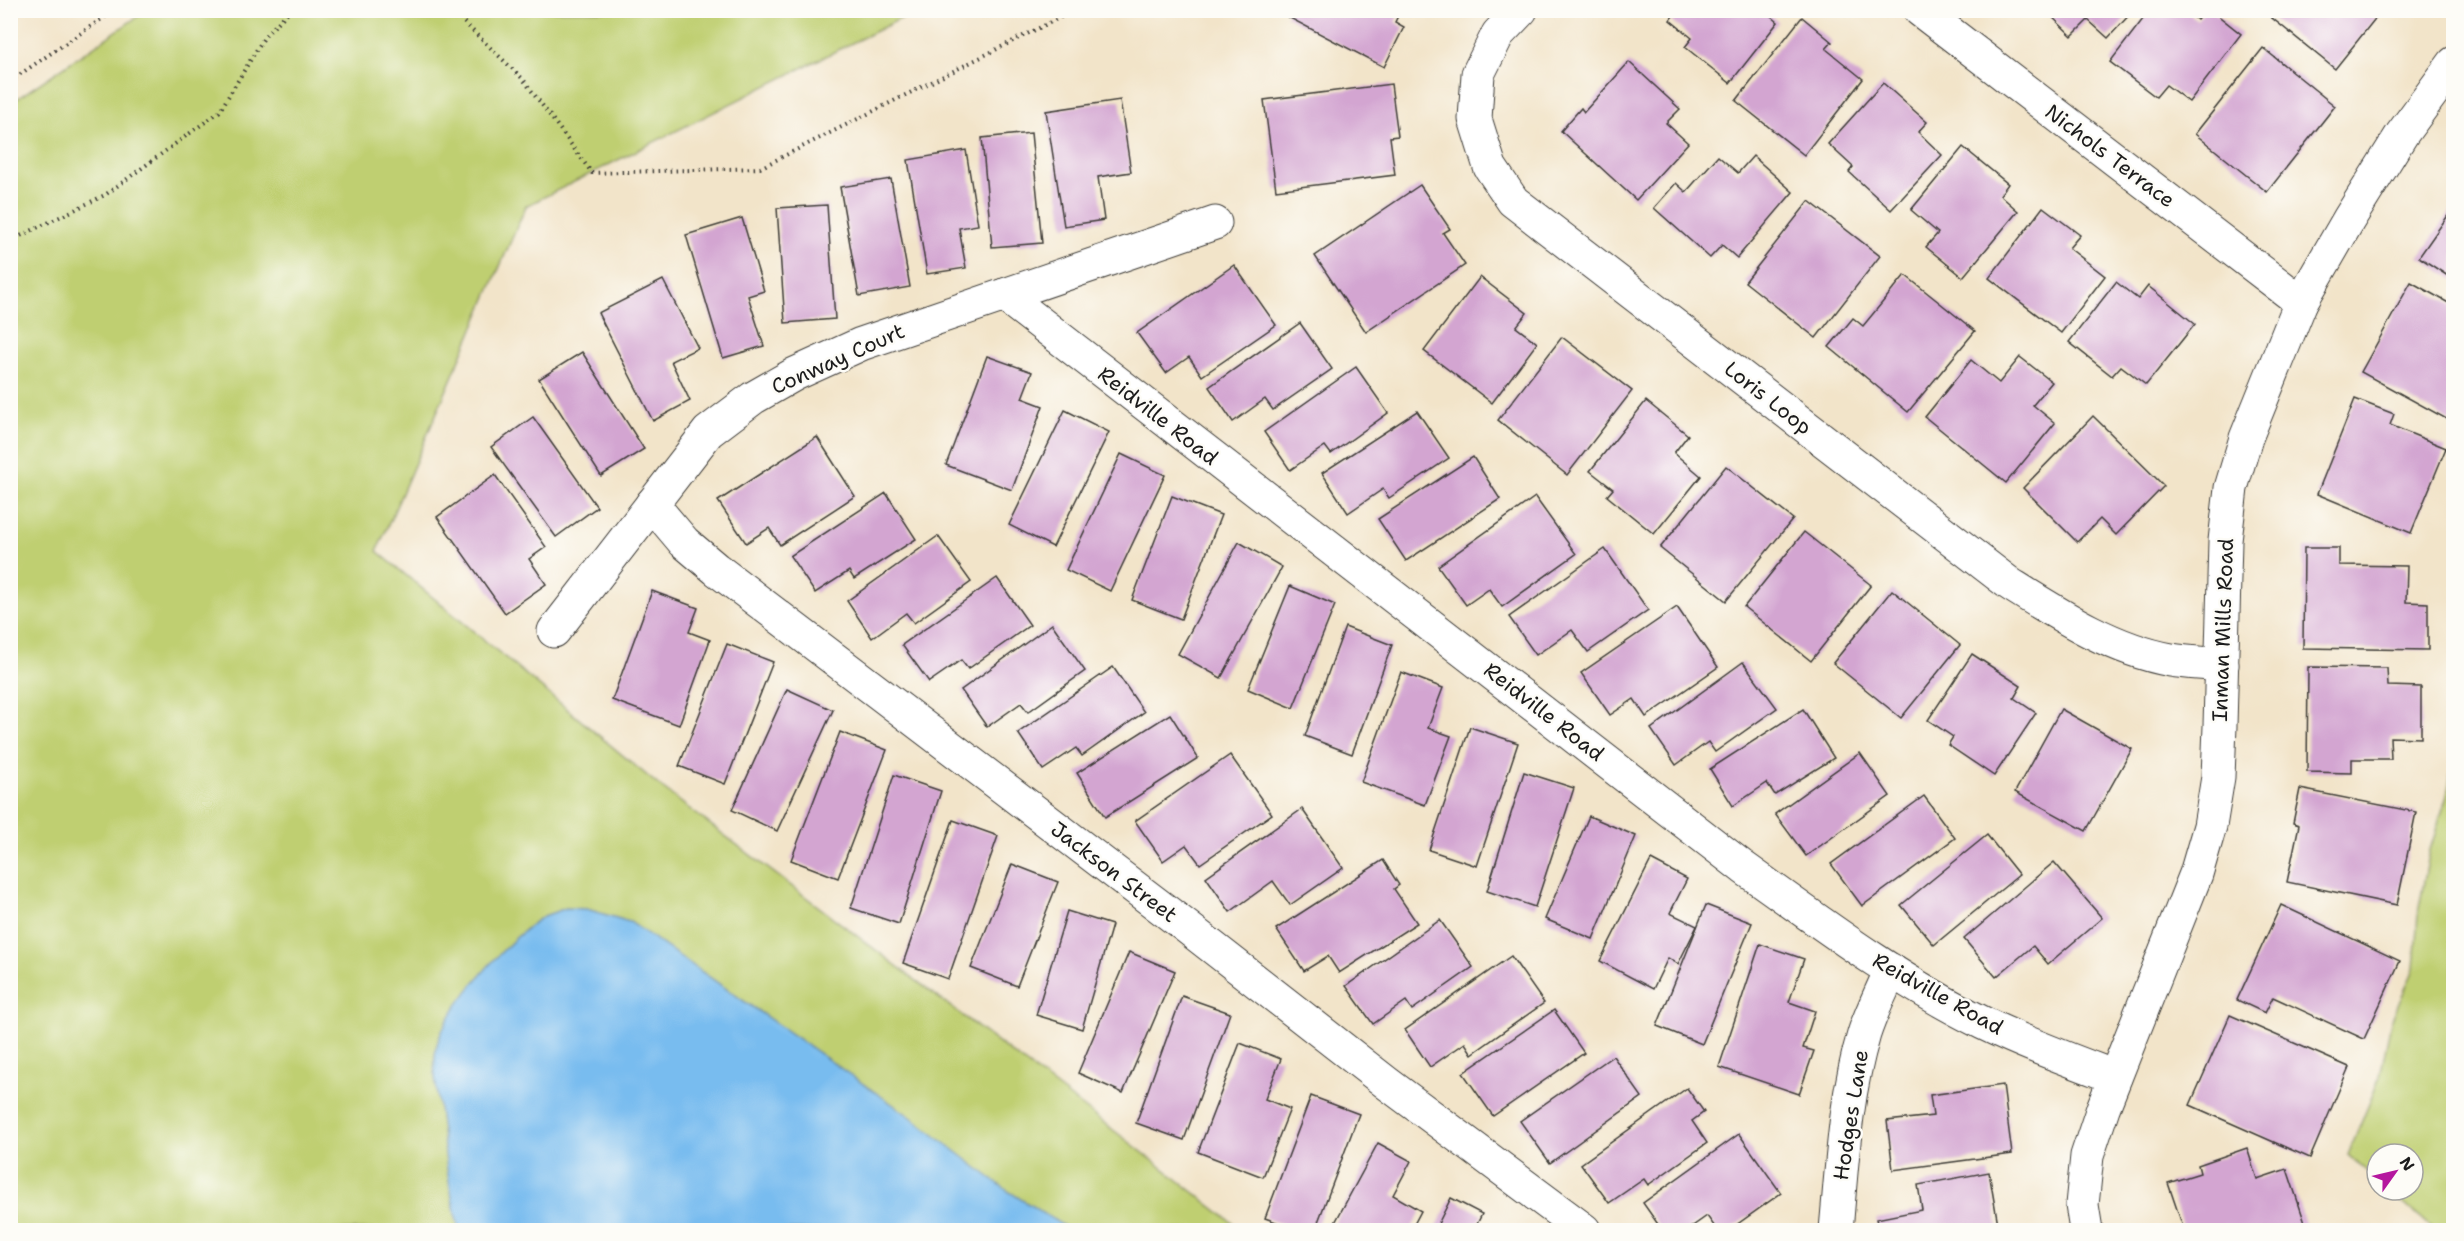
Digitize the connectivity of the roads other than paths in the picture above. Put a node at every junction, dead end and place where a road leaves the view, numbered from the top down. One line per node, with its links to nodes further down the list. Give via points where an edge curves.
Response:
1 (1521, 10): 9 (street, Loris Loop, via 1498,34 1478,74 1476,118 1490,166 1513,201 2010,585 2079,627 2134,650 2172,660)
2 (1920, 10): 6 (street, Nichols Terrace)
3 (2454, 63): 6 (street, Inman Mills Road, via 2402,134)
4 (1215, 223): 5 (street, Conway Court)
5 (1005, 295): 7 (street, Conway Court, via 861,344 753,398 708,432); 10 (street, Reidville Road, via 1744,868)
6 (2301, 302): 9 (street, Inman Mills Road, via 2246,438 2232,488 2225,541)
7 (652, 504): 8 (street, Conway Court); 12 (street, Jackson Street, via 684,542 716,569)
8 (554, 631)
9 (2222, 664): 11 (street, Inman Mills Road, via 2218,777 2210,826 2196,874)
10 (1891, 970): 11 (street, Reidville Road, via 1983,1022); 13 (street, Hodges Lane, via 1865,1032 1853,1079)
11 (2115, 1077): 14 (street, Inman Mills Road, via 2087,1156 2082,1205)
12 (1584, 1230)
13 (1836, 1230)
14 (2086, 1230)

